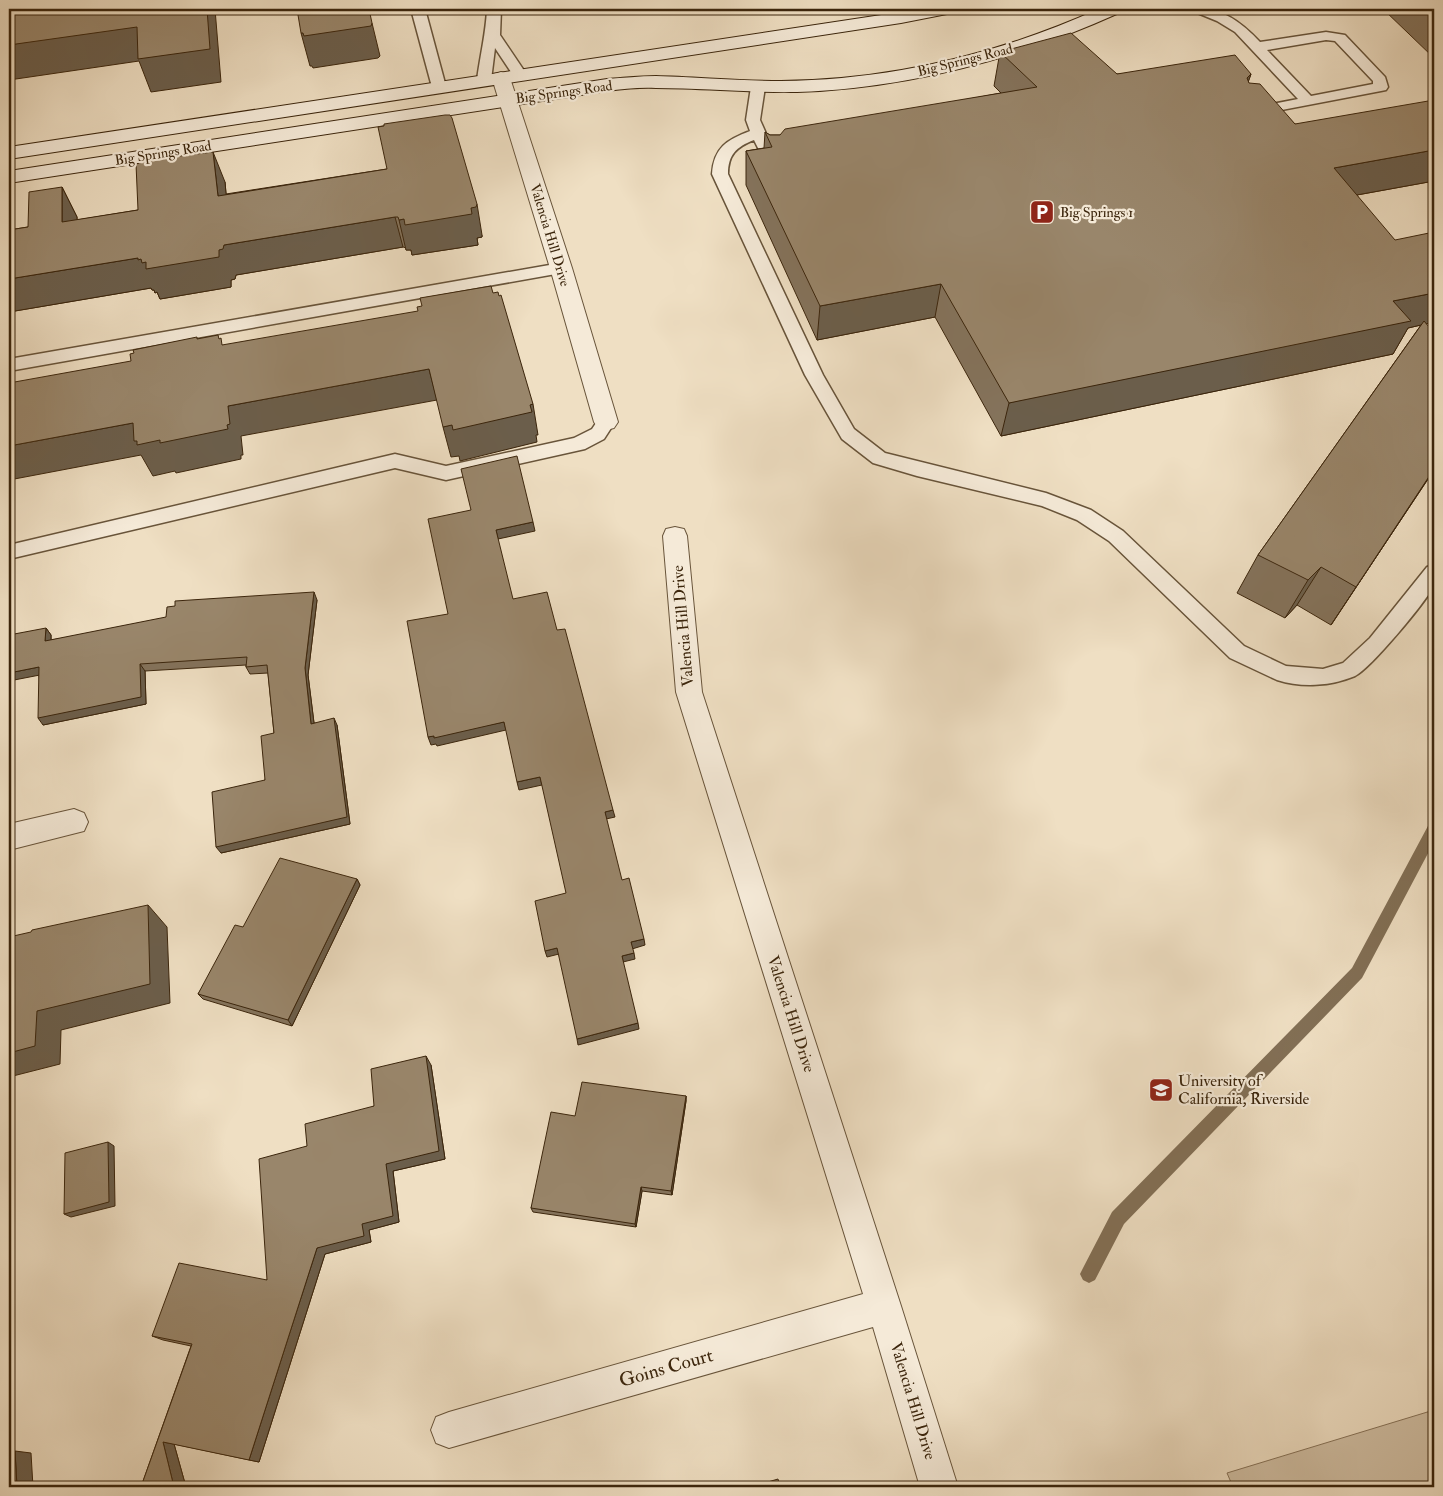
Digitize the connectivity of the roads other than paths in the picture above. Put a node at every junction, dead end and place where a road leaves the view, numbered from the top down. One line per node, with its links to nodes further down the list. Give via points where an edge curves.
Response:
1 (418, 9): 10 (lane)
2 (494, 9): 6 (lane)
3 (946, 9): 8 (street, Big Springs Road)
4 (1113, 9): 11 (street, Big Springs Road, via 1055,34 940,68 842,84)
5 (1200, 9): 7 (lane, via 1240,29)
6 (493, 35): 8 (lane); 9 (lane, via 488,46)
7 (1257, 47): 13 (lane); 13 (lane, via 1334,36 1340,38 1380,80 1378,90)
8 (520, 75): 9 (street, Big Springs Road)
9 (492, 79): 10 (street, Big Springs Road); 12 (street, Valencia Hill Drive)
10 (439, 87): 16 (street, Big Springs Road)
11 (758, 87): 12 (street, Big Springs Road, via 654,82); 15 (lane, via 753,120)
12 (507, 99): 18 (street, Big Springs Road); 19 (street, Valencia Hill Drive)
13 (1309, 102): 14 (lane)
14 (1243, 113)
15 (757, 134): 17 (lane); 24 (lane, via 729,147 719,160 720,174 814,375 848,434 879,458 1046,500 1084,515 1116,536 1237,652 1284,674 1323,677 1350,668 1377,644)
16 (9, 153)
17 (770, 157)
18 (9, 177)
19 (561, 268): 20 (lane); 21 (street, Valencia Hill Drive)
20 (9, 365)
21 (606, 422): 23 (lane, via 598,434 579,444 558,449 446,473 395,461)
22 (675, 536): 27 (street, Valencia Hill Drive, via 689,692)
23 (9, 552)
24 (1434, 572)
25 (74, 822): 26 (street)
26 (9, 837)
27 (884, 1306): 28 (street, Goins Court); 29 (street, Valencia Hill Drive)
28 (449, 1430)
29 (939, 1487)

